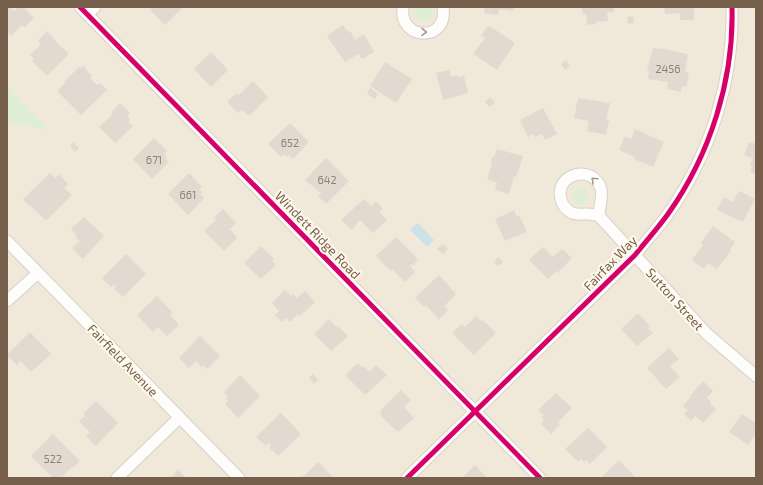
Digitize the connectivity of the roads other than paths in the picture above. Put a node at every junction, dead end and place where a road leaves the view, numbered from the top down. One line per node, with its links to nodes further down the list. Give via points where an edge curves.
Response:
1 (403, 7): 2 (street, one-way to 2, via 402,15 408,26 424,34 440,26 444,14)
2 (443, 7)
3 (732, 7): 7 (street, Fairfax Way, via 729,60 718,111 708,140 697,167 676,203)
4 (87, 9): 11 (street, Windett Ridge Road)
5 (599, 216): 5 (street, one-way to 5, via 601,190 595,179 584,174 566,179 560,194 564,207 574,214); 7 (street, Sutton Street)
6 (7, 241): 8 (street, Fairfield Avenue)
7 (635, 254): 10 (street, Sutton Street, via 707,334); 11 (street, Fairfax Way)
8 (38, 273): 9 (street); 12 (street, Fairfield Avenue)
9 (7, 302)
10 (756, 376)
11 (476, 411): 15 (street, Fairfax Way); 16 (street, Windett Ridge Road)
12 (179, 418): 13 (street); 14 (street, Fairfield Avenue)
13 (117, 478)
14 (239, 478)
15 (407, 478)
16 (540, 478)

